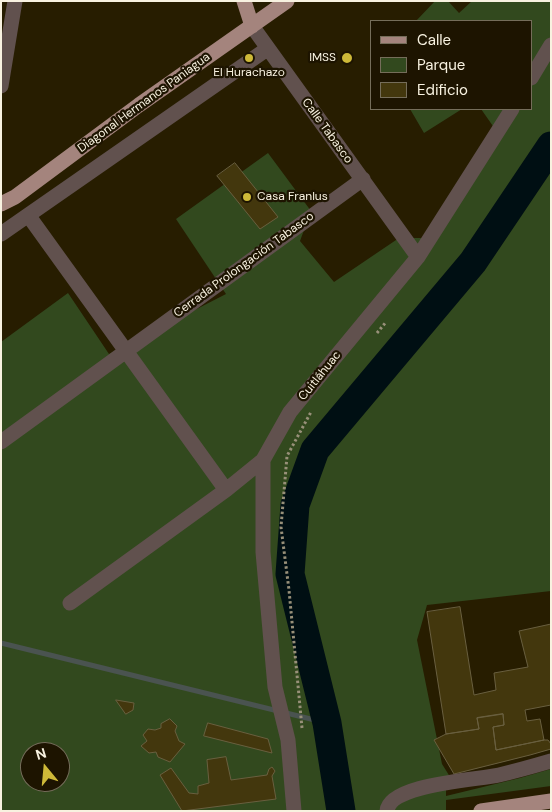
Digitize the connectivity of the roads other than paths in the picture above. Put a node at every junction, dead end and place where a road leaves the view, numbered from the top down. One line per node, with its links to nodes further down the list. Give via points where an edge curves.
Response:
1 (15, 1): 8 (street)
2 (244, 1): 4 (main road, Calle Tabasco)
3 (286, 1): 4 (main road, Diagonal Hermanos Paniagua)
4 (252, 26): 6 (street, Calle Tabasco); 11 (main road, Diagonal Hermanos Paniagua)
5 (551, 45): 7 (street)
6 (267, 49): 10 (street, Calle Tabasco); 12 (street)
7 (532, 76)
8 (1, 86)
9 (511, 110): 14 (street, Cuitláhuac)
10 (363, 179): 14 (street, Calle Tabasco); 15 (street, Cerrada Prolongación Tabasco)
11 (1, 204)
12 (28, 215): 13 (street); 15 (street)
13 (1, 234)
14 (418, 257): 17 (street, Cuitláhuac, via 290,412)
15 (125, 351): 16 (street, Cerrada Prolongación Tabasco); 18 (street)
16 (1, 442)
17 (263, 460): 18 (street); 22 (street, Cuitláhuac, via 264,552 275,687 288,740)
18 (226, 490): 19 (street)
19 (70, 602)
20 (551, 761): 23 (street, via 498,775 417,788 395,799)
21 (551, 801): 24 (main road)
22 (294, 811)
23 (387, 811)
24 (481, 811)

